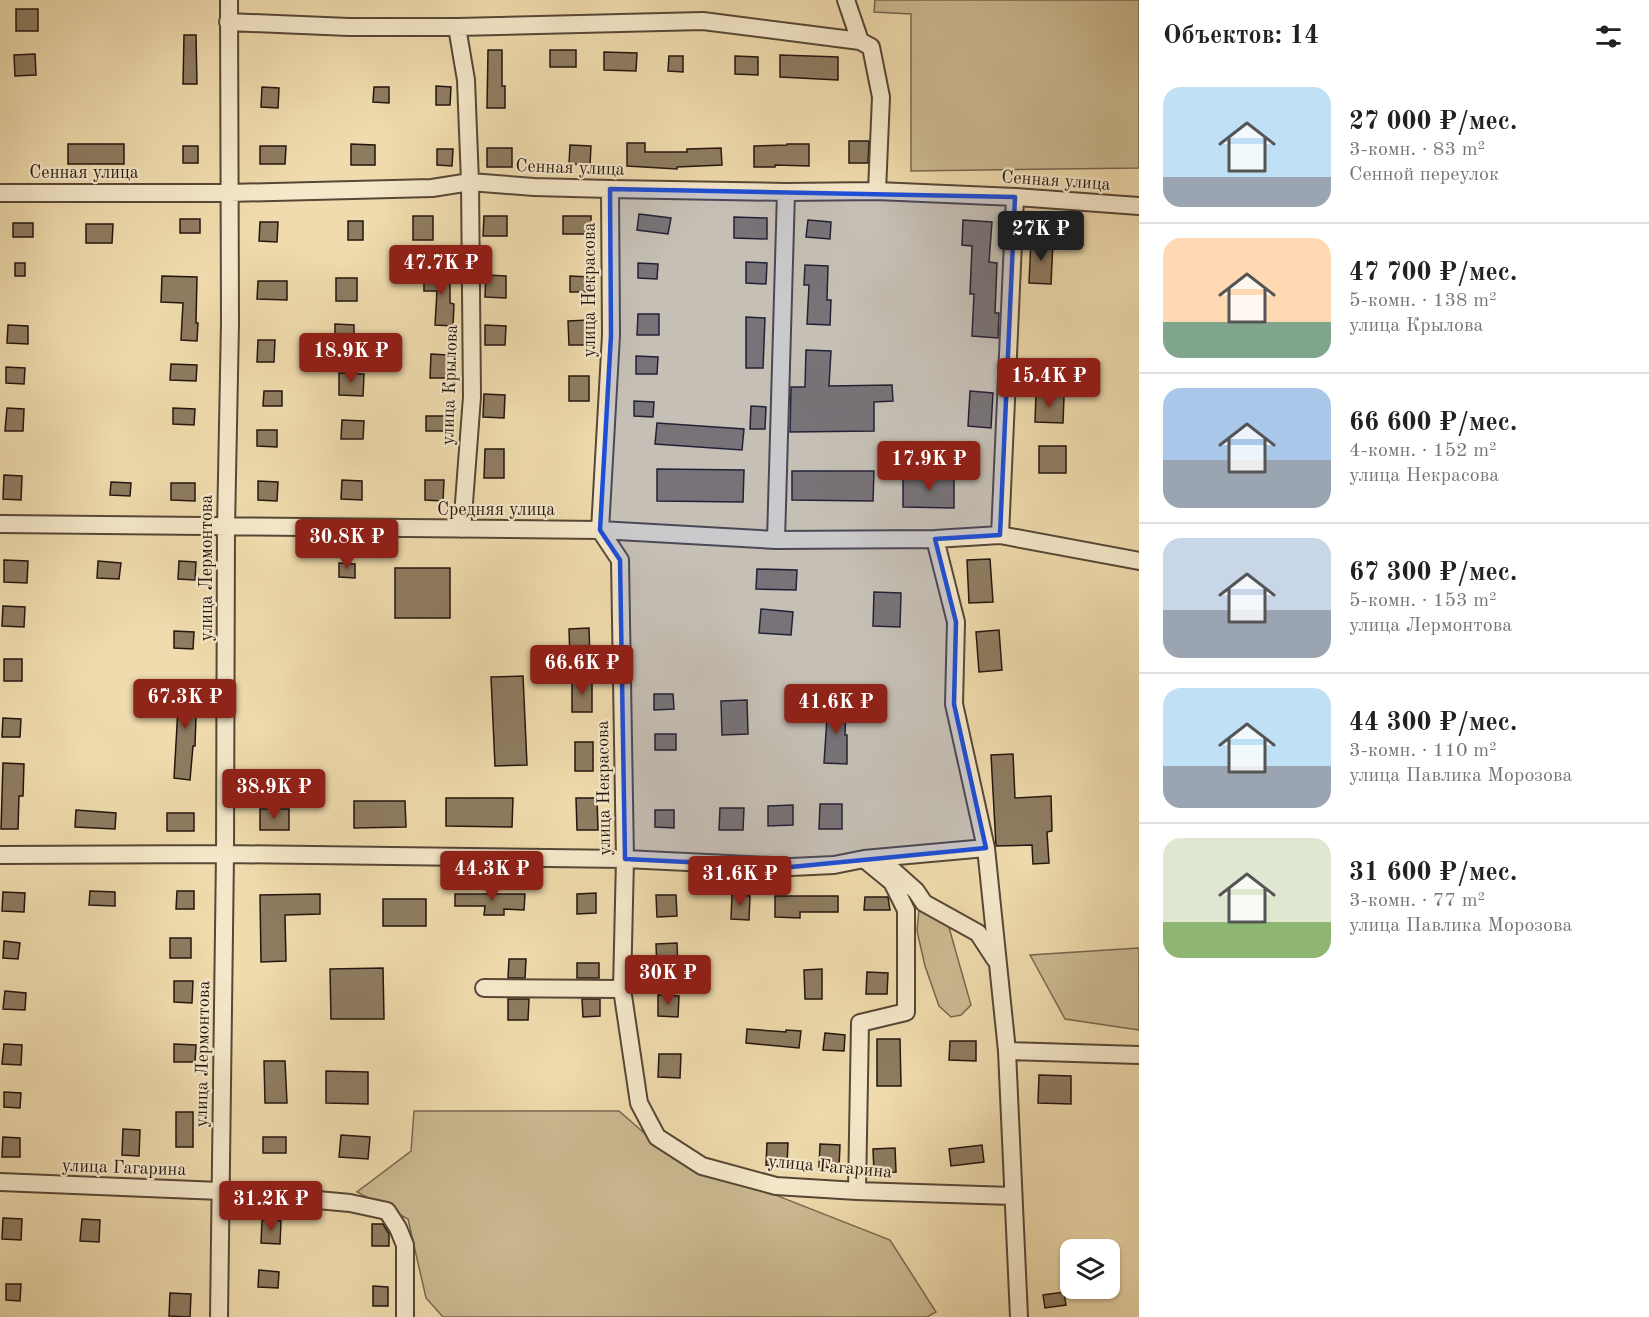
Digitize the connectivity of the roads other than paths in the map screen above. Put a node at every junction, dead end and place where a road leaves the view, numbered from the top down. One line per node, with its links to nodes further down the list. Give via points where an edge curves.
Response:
1 (229, 0): 3 (street, улица Лермонтова)
2 (846, 0): 5 (street)
3 (228, 22): 4 (street); 11 (street, улица Лермонтова)
4 (457, 27): 5 (street, via 704,21); 6 (street, улица Крылова, via 466,80)
5 (860, 41): 8 (street, via 871,47 881,97)
6 (470, 182): 7 (street, Сенная улица); 11 (street, Сенная улица, via 432,188); 16 (street, улица Крылова, via 472,397)
7 (610, 189): 9 (street, Сенная улица); 17 (street, улица Некрасова, via 610,335)
8 (878, 190): 9 (street, Сенная улица); 12 (street, Сенная улица)
9 (786, 192): 20 (street)
10 (0, 193): 11 (street, Сенная улица)
11 (229, 193): 15 (street, улица Лермонтова)
12 (1016, 197): 13 (street, Сенная улица); 18 (street)
13 (1139, 206)
14 (0, 524): 15 (street, Средняя улица)
15 (226, 528): 16 (street, Средняя улица); 23 (street, улица Лермонтова)
16 (462, 529): 17 (street, Средняя улица)
17 (600, 530): 20 (street, Средняя улица); 25 (street, улица Некрасова, via 620,560)
18 (1000, 535): 19 (street, Средняя улица); 21 (street, Средняя улица)
19 (935, 539): 20 (street, Средняя улица); 22 (street, via 956,622 954,704)
20 (776, 540)
21 (1139, 561)
22 (986, 848): 26 (street); 27 (street)
23 (225, 854): 24 (street); 25 (street); 34 (street, улица Лермонтова)
24 (0, 855)
25 (625, 859): 26 (street, via 791,867); 29 (street, улица Некрасова)
26 (864, 859): 27 (street, via 890,866 924,903 978,933); 35 (street, via 892,882 906,910 906,1012 860,1023)
27 (997, 962): 30 (street)
28 (484, 988): 29 (street)
29 (622, 989): 32 (street, улица Некрасова)
30 (1007, 1051): 31 (street); 36 (street)
31 (1139, 1055)
32 (639, 1103): 35 (street, улица Гагарина, via 657,1137 702,1166 776,1186)
33 (0, 1182): 34 (street, улица Гагарина)
34 (220, 1191): 37 (street, улица Лермонтова); 38 (street, улица Гагарина, via 350,1203 387,1211 405,1245)
35 (857, 1191): 36 (street, улица Гагарина)
36 (1012, 1196): 39 (street)
37 (219, 1317)
38 (405, 1317)
39 (1019, 1317)

